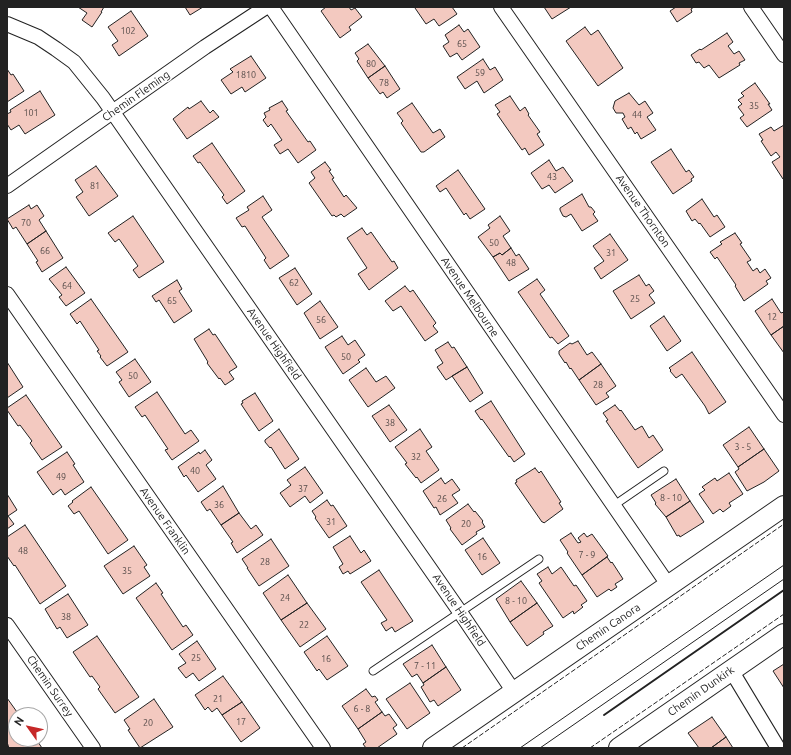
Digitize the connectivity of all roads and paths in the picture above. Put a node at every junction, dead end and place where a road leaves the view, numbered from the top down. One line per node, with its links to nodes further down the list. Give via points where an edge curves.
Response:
1 (266, 7): 7 (street, Chemin Fleming)
2 (271, 7): 12 (street, Avenue Melbourne)
3 (501, 7): 10 (street, Avenue Thornton)
4 (750, 7): 6 (street)
5 (7, 24): 7 (street, Avenue Highfield, via 38,36 74,62)
6 (784, 55)
7 (112, 112): 8 (street, Chemin Fleming); 16 (street, Avenue Highfield)
8 (7, 186)
9 (7, 294): 24 (street, Avenue Franklin)
10 (784, 415)
11 (664, 471): 12 (lane)
12 (613, 506): 15 (street, Avenue Melbourne)
13 (784, 506): 15 (street, Chemin Canora)
14 (539, 559): 16 (lane)
15 (669, 586): 21 (street, Chemin Canora)
16 (460, 612): 20 (lane); 21 (street, Avenue Highfield)
17 (7, 625): 23 (street, Chemin Surrey)
18 (784, 634): 19 (street, Chemin Dunkirk)
19 (731, 670): 22 (street); 26 (street, Chemin Dunkirk)
20 (373, 671)
21 (514, 692): 25 (street, Chemin Canora)
22 (779, 746)
23 (93, 748)
24 (323, 748)
25 (433, 748)
26 (619, 748)

